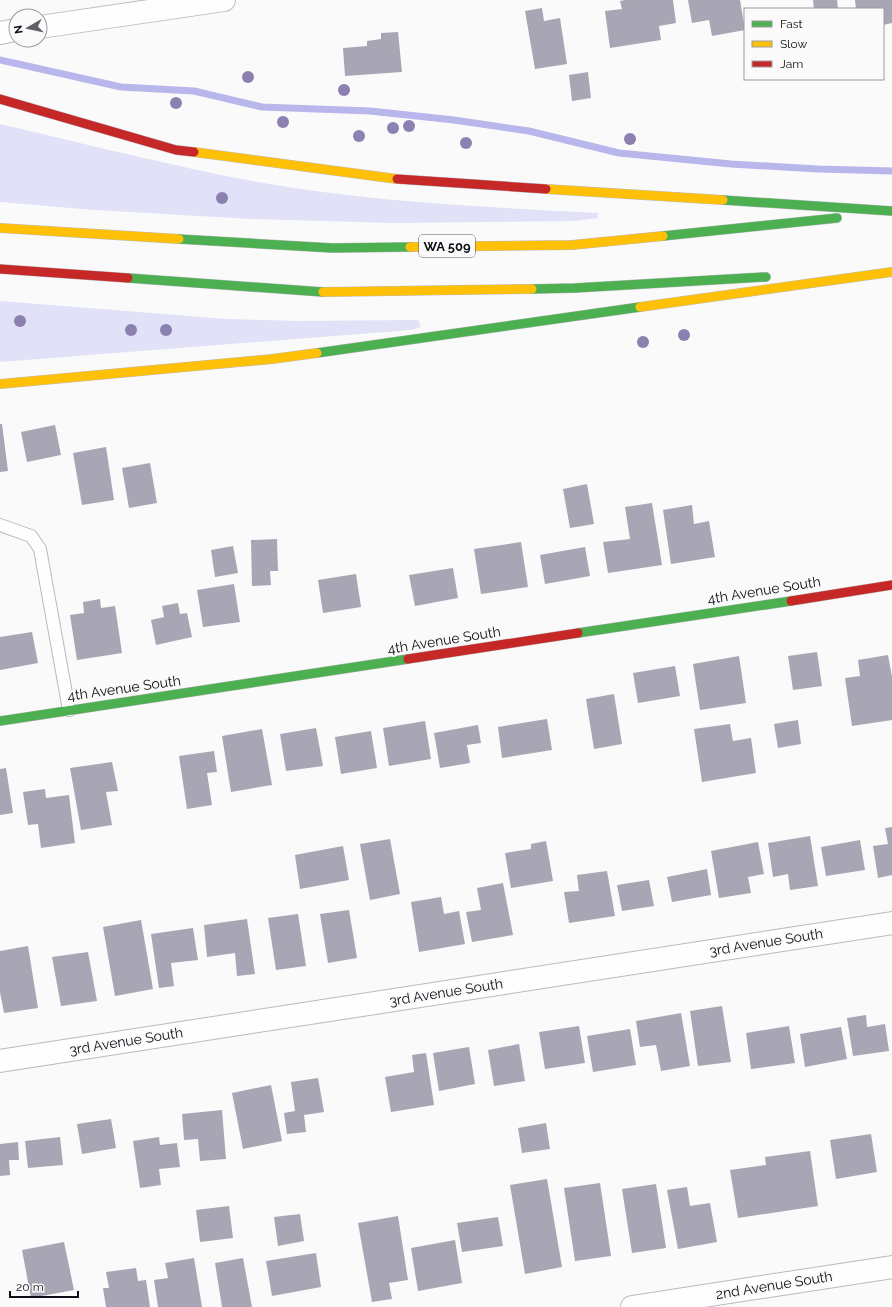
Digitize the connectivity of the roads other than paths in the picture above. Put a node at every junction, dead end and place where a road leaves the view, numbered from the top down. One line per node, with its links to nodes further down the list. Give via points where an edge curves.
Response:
1 (224, 0): 2 (street)
2 (48, 26)
3 (0, 99): 4 (main road, via 176,150 410,181)
4 (892, 212): 5 (main road, WA 509, via 572,245 332,248)
5 (0, 228)
6 (0, 268): 10 (main road, via 324,292 575,288)
7 (892, 269): 9 (main road)
8 (892, 272): 11 (main road, via 272,359)
9 (813, 274)
10 (773, 276)
11 (0, 384)
12 (0, 525): 14 (lane, via 31,536 40,549)
13 (892, 585): 14 (main road, 4th Avenue South)
14 (69, 710): 15 (main road, 4th Avenue South)
15 (0, 721)
16 (892, 923): 17 (street, 3rd Avenue South)
17 (0, 1061)
18 (892, 1267): 19 (street, 2nd Avenue South)
19 (632, 1307)

